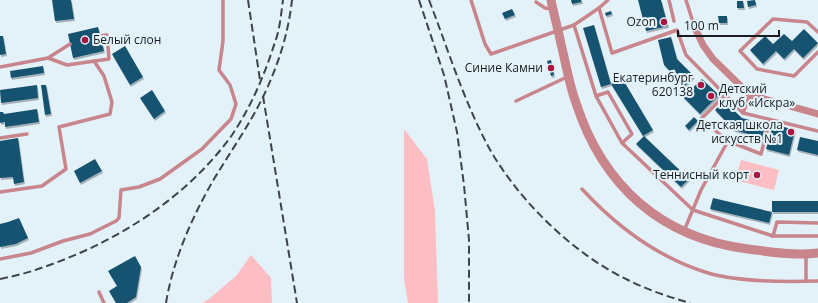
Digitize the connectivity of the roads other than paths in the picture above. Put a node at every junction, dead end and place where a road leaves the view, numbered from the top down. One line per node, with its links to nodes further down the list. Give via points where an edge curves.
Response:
1 (223, 0): 43 (lane, via 223,41 219,70 230,85 236,104 231,120 202,149 160,179 121,190 119,218 116,221 90,234 32,253)
2 (471, 0): 13 (lane, via 485,44 491,54)
3 (608, 0): 8 (lane)
4 (669, 0): 10 (lane)
5 (686, 0): 9 (lane)
6 (536, 2): 7 (lane, via 545,8)
7 (552, 4): 13 (street)
8 (599, 8): 11 (lane); 24 (lane, via 612,53 677,30 686,55)
9 (692, 19)
10 (674, 21)
11 (574, 25): 13 (lane); 23 (lane)
12 (696, 30): 22 (street, via 713,59)
13 (558, 31): 21 (street)
14 (818, 32): 17 (lane, via 807,22 774,19 740,51 757,69 794,76)
15 (100, 36): 19 (lane, via 107,35 109,59)
16 (70, 44): 18 (lane)
17 (818, 52)
18 (48, 58): 19 (lane, via 67,65); 20 (lane)
19 (94, 61): 35 (lane, via 104,76 112,102 110,114 59,127 66,170 42,186)
20 (0, 67)
21 (568, 77): 25 (lane); 38 (street, via 584,125 606,167 644,207 665,223)
22 (750, 95): 26 (lane); 27 (street)
23 (596, 96): 33 (lane); 33 (lane, via 608,92 632,134)
24 (724, 96): 26 (lane); 32 (lane, via 701,119)
25 (516, 101)
26 (742, 113): 28 (lane)
27 (818, 114)
28 (770, 120): 29 (lane); 32 (lane, via 761,154)
29 (818, 131)
30 (27, 134): 31 (lane)
31 (0, 138)
32 (728, 141): 36 (lane)
33 (622, 143): 36 (lane)
34 (582, 189): 44 (lane, via 600,208 640,241 672,259 709,273 743,280)
35 (0, 192)
36 (693, 210): 38 (lane); 39 (lane)
37 (818, 223): 39 (lane, via 777,222)
38 (683, 232): 42 (street, via 710,242 738,248)
39 (773, 236): 40 (lane)
40 (818, 236)
41 (818, 253): 42 (street)
42 (806, 254): 44 (lane)
43 (0, 259)
44 (806, 281): 45 (lane)
45 (818, 281)
46 (99, 292): 47 (lane)
47 (104, 303)

